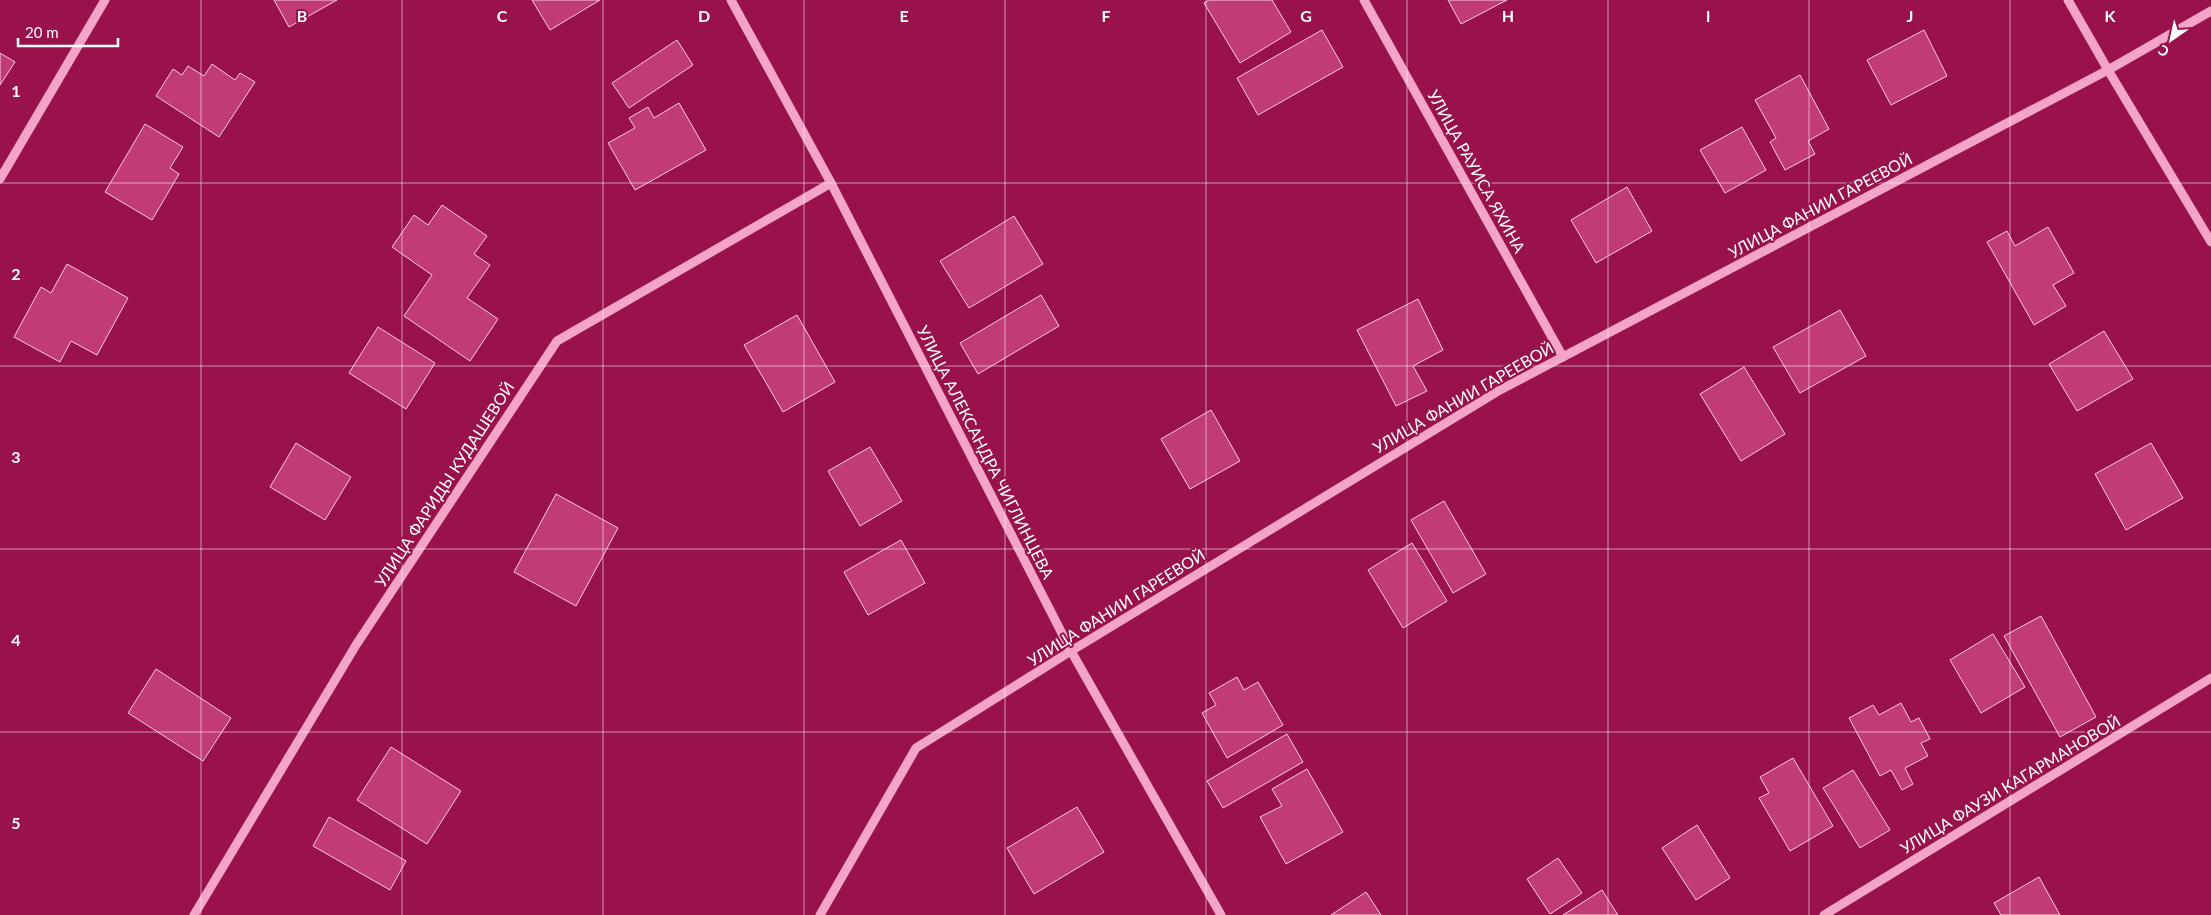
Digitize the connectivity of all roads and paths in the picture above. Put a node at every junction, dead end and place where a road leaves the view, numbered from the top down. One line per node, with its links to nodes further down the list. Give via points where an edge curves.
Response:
1 (105, 0): 7 (street)
2 (730, 0): 8 (street, УЛИЦА АЛЕКСАНДРА ЧИГЛИНЦЕВА)
3 (1364, 0): 10 (street, УЛИЦА РАУИСА ЯХИНА)
4 (2068, 0): 6 (street)
5 (2211, 10): 6 (street, УЛИЦА ФАНИИ ГАРЕЕВОЙ)
6 (2108, 70): 9 (street); 10 (street, УЛИЦА ФАНИИ ГАРЕЕВОЙ)
7 (0, 179)
8 (831, 183): 11 (street, УЛИЦА АЛЕКСАНДРА ЧИГЛИНЦЕВА); 13 (street, УЛИЦА ФАРИДЫ КУДАШЕВОЙ, via 557,342 356,645)
9 (2211, 242)
10 (1563, 357): 11 (street, УЛИЦА ФАНИИ ГАРЕЕВОЙ, via 1500,390)
11 (1071, 651): 14 (street, УЛИЦА ФАНИИ ГАРЕЕВОЙ, via 916,748); 15 (street, УЛИЦА АЛЕКСАНДРА ЧИГЛИНЦЕВА)
12 (2211, 678): 16 (street, УЛИЦА ФАУЗИ КАГАРМАНОВОЙ)
13 (194, 915)
14 (820, 915)
15 (1222, 915)
16 (1824, 915)

